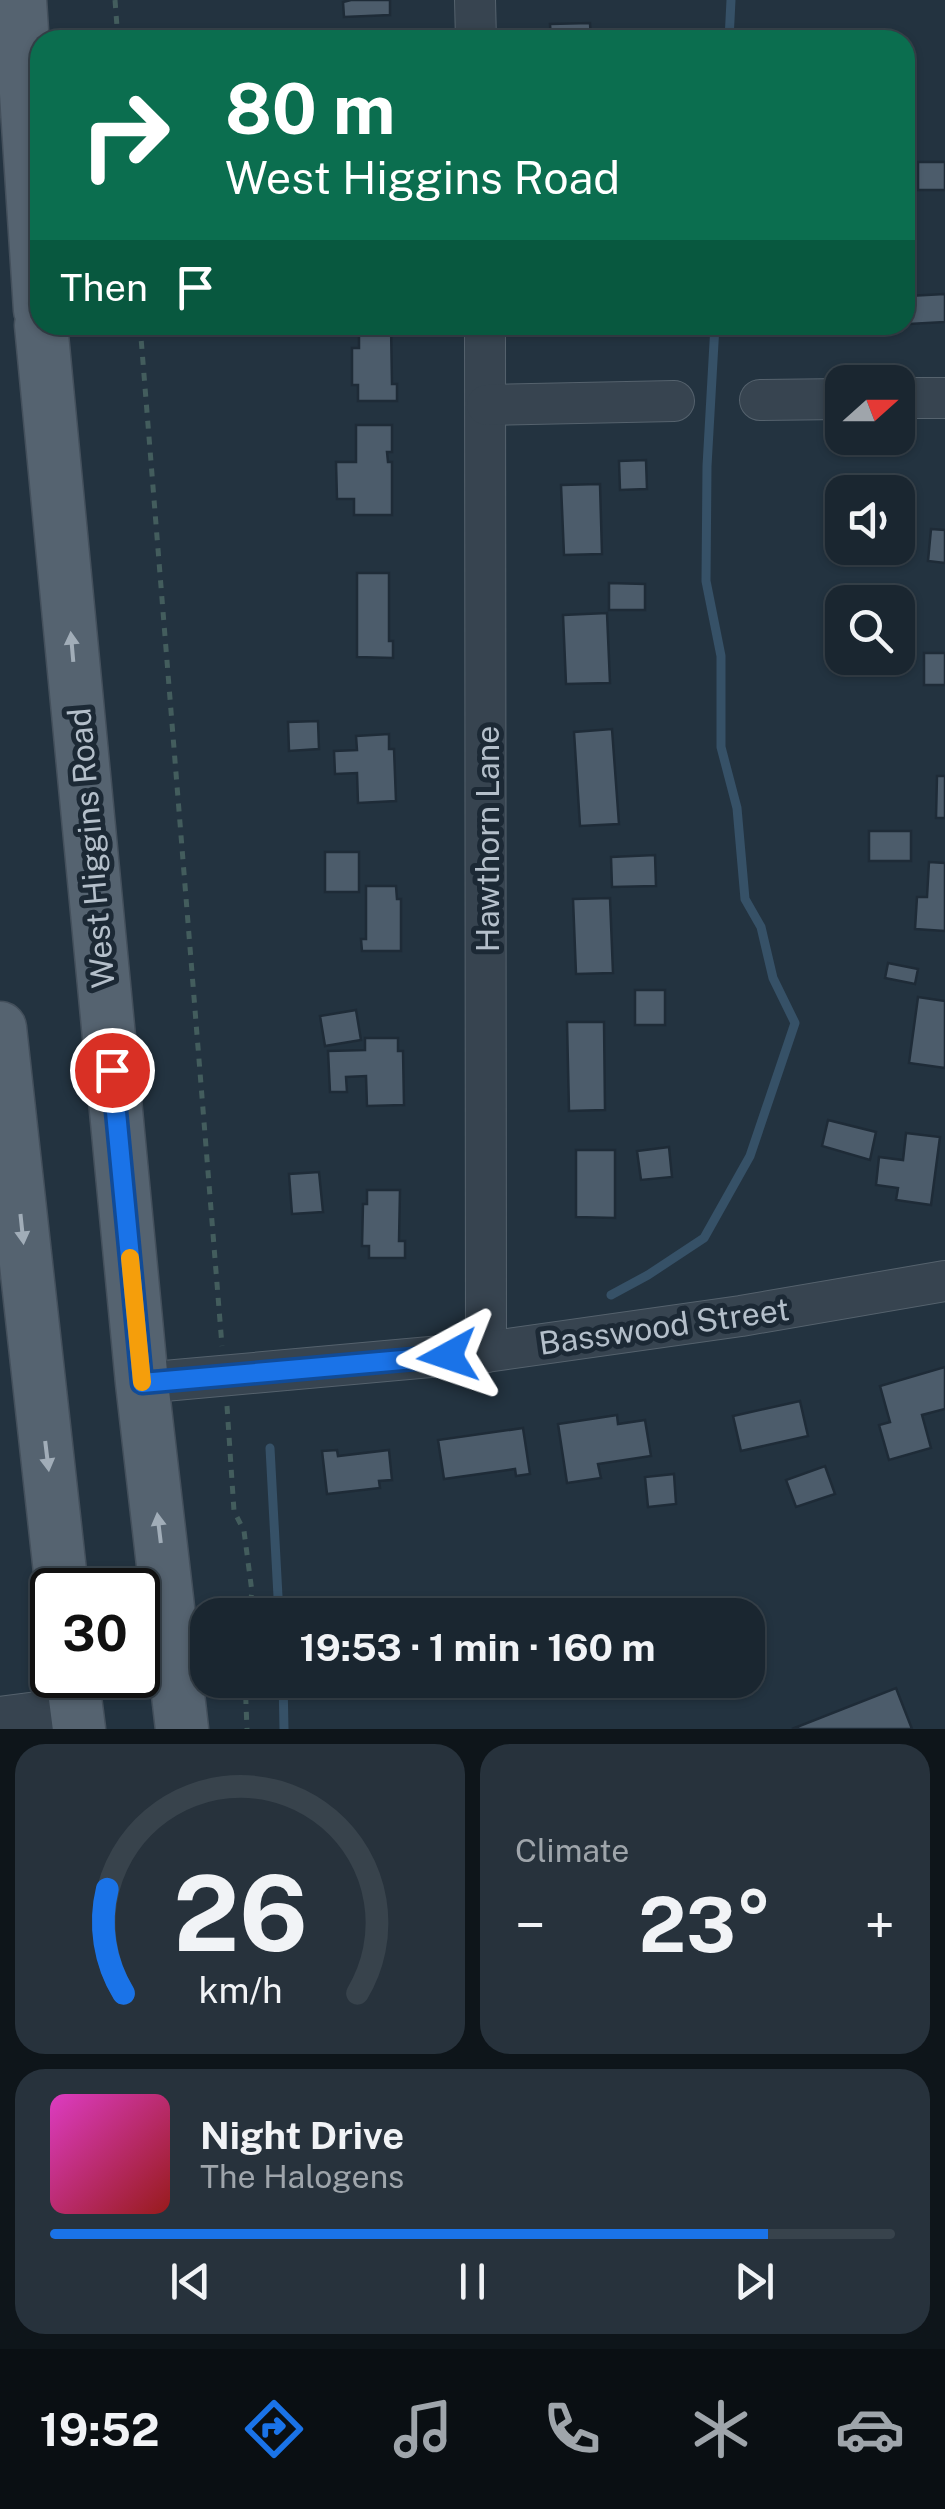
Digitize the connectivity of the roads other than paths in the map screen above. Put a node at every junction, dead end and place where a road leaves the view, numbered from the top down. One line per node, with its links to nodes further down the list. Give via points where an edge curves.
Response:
1 (20, 0): 4 (main road)
2 (475, 0): 3 (street)
3 (476, 30)
4 (30, 155)
5 (43, 335): 16 (main road, West Higgins Road, one-way to 5)
6 (485, 335): 12 (street, Hawthorn Lane)
7 (915, 398): 8 (street)
8 (945, 398)
9 (825, 399): 11 (street)
10 (674, 400): 12 (street)
11 (760, 400)
12 (487, 405): 15 (street, Hawthorn Lane)
13 (0, 1028): 17 (main road, one-way to 17)
14 (945, 1281): 15 (street, Basswood Street)
15 (486, 1352): 16 (street, Basswood Street)
16 (142, 1383): 20 (main road, West Higgins Road, one-way to 16)
17 (60, 1568)
18 (76, 1704): 19 (street)
19 (0, 1717)
20 (182, 1729)

